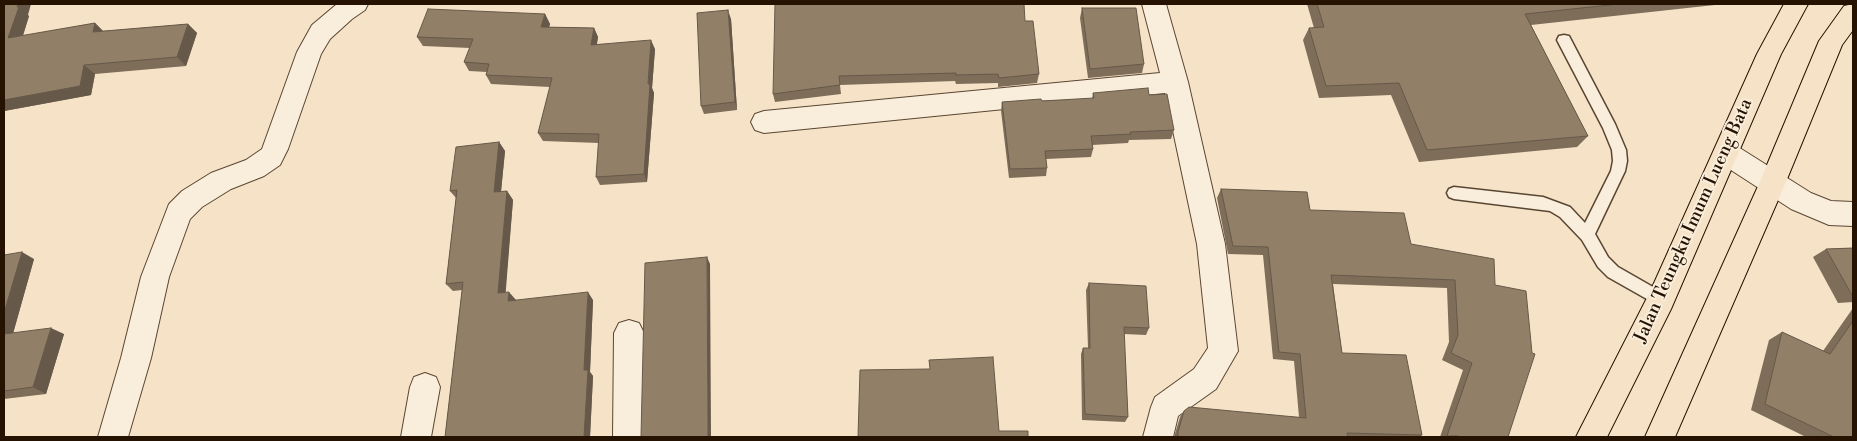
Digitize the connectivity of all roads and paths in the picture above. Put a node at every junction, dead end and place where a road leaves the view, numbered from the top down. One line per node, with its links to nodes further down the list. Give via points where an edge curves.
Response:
1 (356, 4): 16 (street, via 321,32 308,52 271,157 255,168 221,181 192,199 179,212 155,278)
2 (1154, 4): 6 (street)
3 (1796, 4): 8 (highway, Jalan Teungku Imum Lueng Bata, via 1769,54)
4 (1853, 13): 9 (highway, via 1831,41)
5 (1564, 40): 12 (lane, via 1610,128 1620,156 1618,171)
6 (1176, 82): 7 (street); 19 (street, via 1211,244 1223,351 1205,379 1166,407)
7 (764, 122)
8 (1726, 152): 9 (street); 13 (highway, Jalan Teungku Imum Lueng Bata)
9 (1772, 184): 11 (street, via 1829,213); 21 (highway)
10 (1454, 193): 12 (lane, via 1554,206 1565,212)
11 (1853, 214)
12 (1587, 234): 13 (lane, via 1603,262 1613,272)
13 (1661, 300): 20 (highway, Jalan Teungku Imum Lueng Bata)
14 (629, 333): 18 (street)
15 (425, 387): 17 (street)
16 (113, 437)
17 (416, 437)
18 (628, 437)
19 (1158, 437)
20 (1591, 437)
21 (1660, 437)

